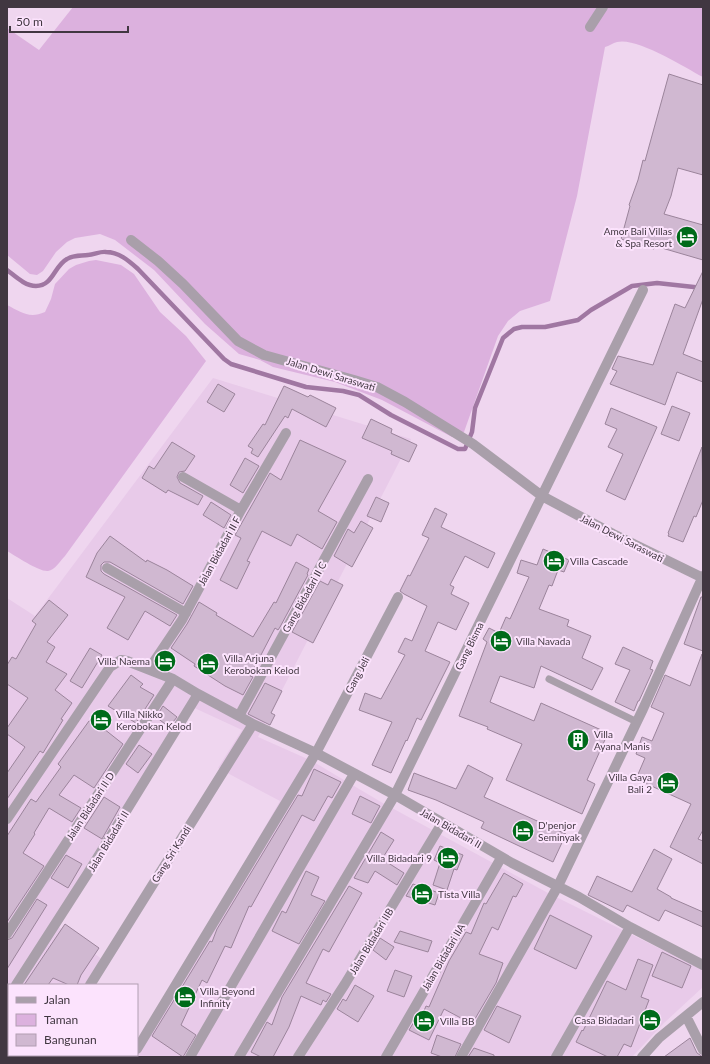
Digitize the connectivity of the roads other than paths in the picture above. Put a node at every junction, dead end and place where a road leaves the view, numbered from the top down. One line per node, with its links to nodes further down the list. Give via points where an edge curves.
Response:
1 (603, 7): 2 (street)
2 (590, 27)
3 (131, 240): 8 (street, Jalan Dewi Saraswati, via 183,284 238,341 264,355 377,387 473,444)
4 (642, 290): 8 (street)
5 (286, 433): 9 (street, Jalan Bidadari II F)
6 (184, 477): 9 (street)
7 (368, 479): 18 (street, Gang Bidadari II C)
8 (542, 496): 11 (street, Jalan Dewi Saraswati, via 613,534); 23 (street, Gang Bisma)
9 (241, 510): 13 (street, Jalan Bidadari II F)
10 (107, 568): 13 (street)
11 (703, 577): 19 (street)
12 (398, 597): 21 (street, Gang Jeli)
13 (186, 613): 14 (street, Jalan Bidadari II F)
14 (150, 669): 15 (street, Jalan Bidadari II); 24 (street, Jalan Bidadari II, via 121,660 110,667)
15 (173, 679): 17 (street, Jalan Bidadari II); 29 (street, Jalan Bidadari II D)
16 (549, 679): 19 (lane)
17 (198, 694): 18 (street, Jalan Bidadari II); 31 (street, Jalan Bidadari II)
18 (239, 716): 20 (street, Jalan Bidadari II)
19 (637, 722): 27 (street)
20 (253, 724): 21 (street, Jalan Bidadari II); 32 (street, Gang Sri Kandi)
21 (316, 753): 22 (street, Jalan Bidadari II); 35 (street, Gang Jeli)
22 (354, 774): 23 (street, Jalan Bidadari II); 37 (street)
23 (395, 795): 25 (street, Jalan Bidadari II); 38 (street, Gang Bisma)
24 (7, 819)
25 (442, 823): 26 (street, Jalan Bidadari II); 39 (street, Jalan Bidadari IIB)
26 (502, 858): 27 (street, Jalan Bidadari II); 40 (street, Jalan Bidadari IIA)
27 (558, 886): 28 (street, Jalan Bidadari II); 41 (street)
28 (630, 928): 30 (street, Jalan Bidadari II); 42 (street)
29 (7, 934)
30 (703, 965)
31 (17, 984)
32 (91, 984)
33 (703, 1002): 34 (street)
34 (686, 1016): 36 (street); 43 (street, via 659,1038)
35 (138, 1047)
36 (703, 1050)
37 (190, 1057)
38 (239, 1057)
39 (298, 1057)
40 (386, 1057)
41 (461, 1057)
42 (556, 1057)
43 (642, 1057)

